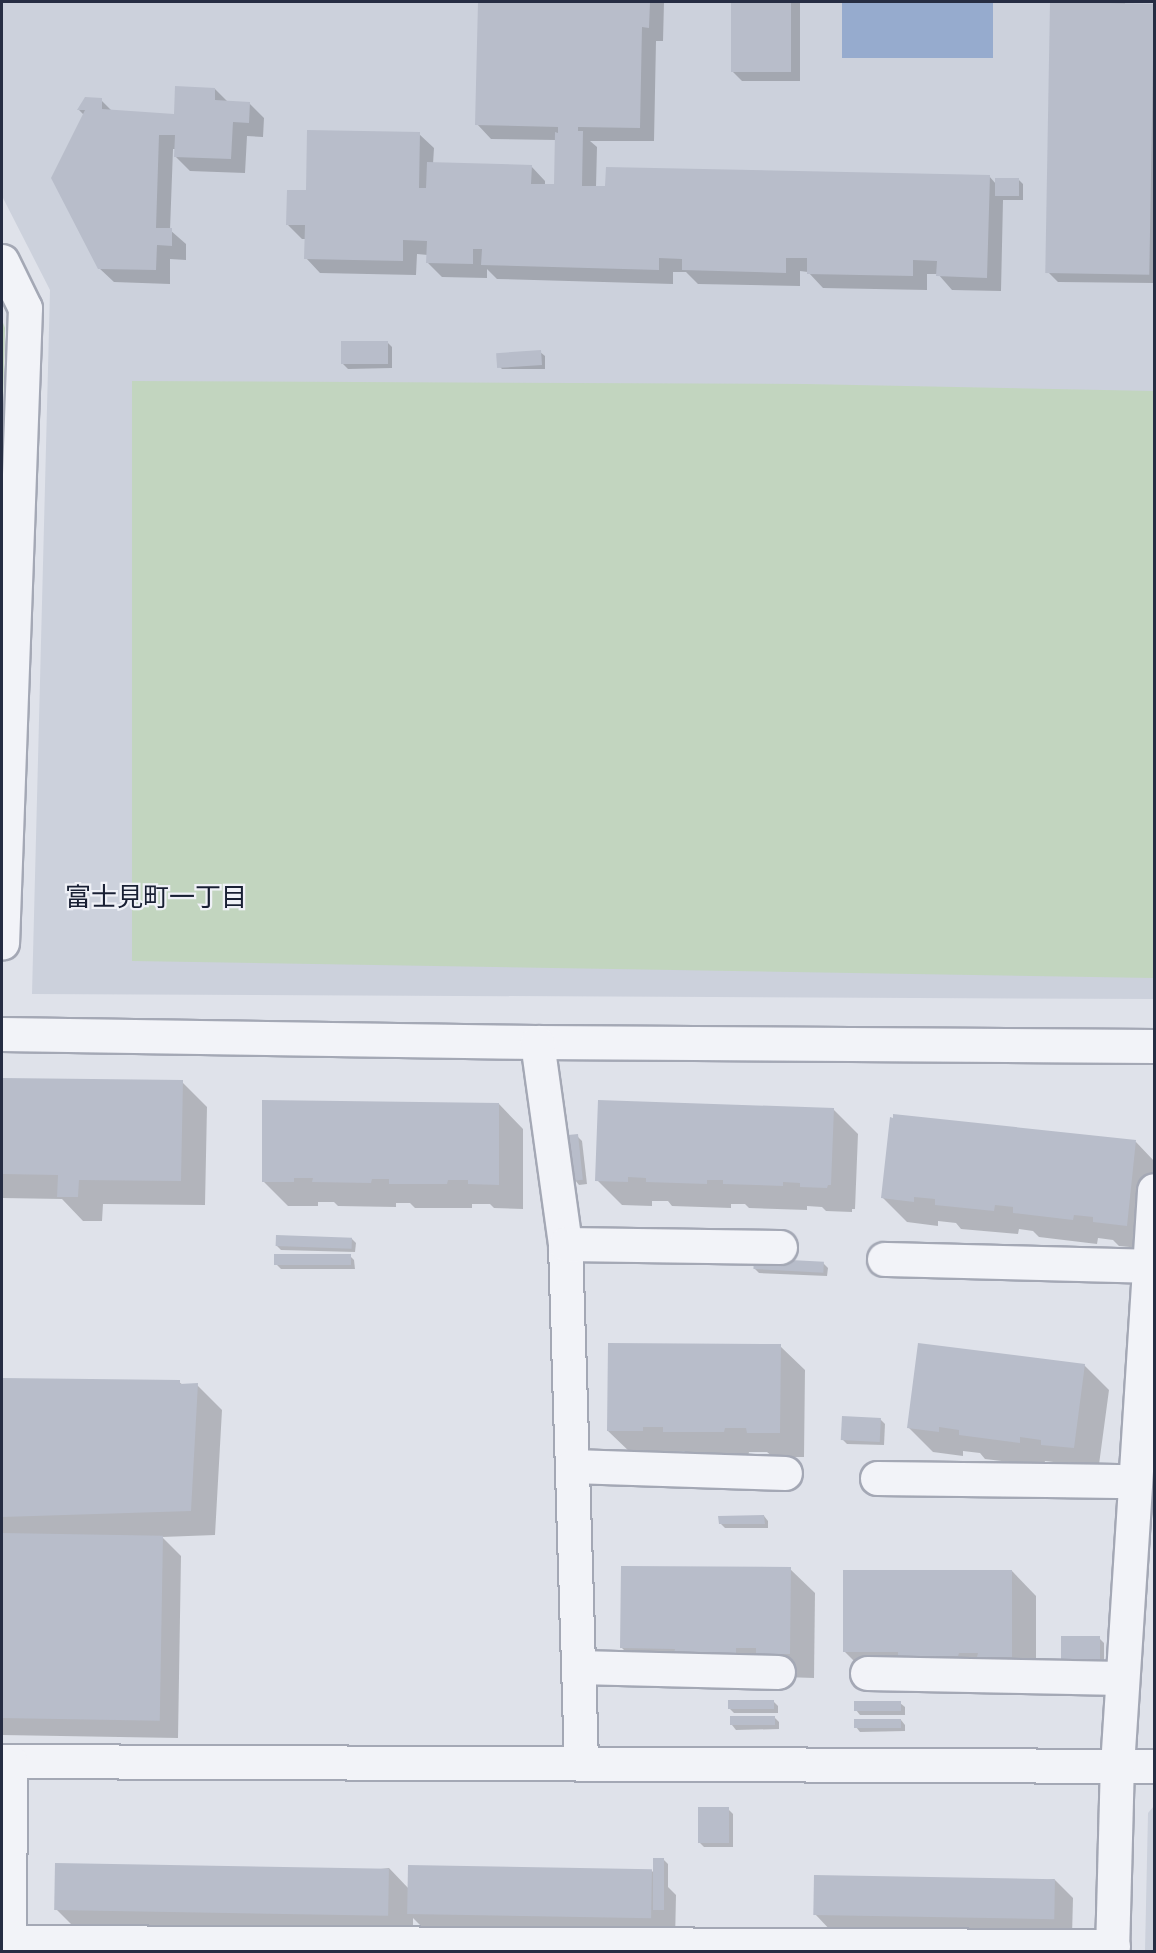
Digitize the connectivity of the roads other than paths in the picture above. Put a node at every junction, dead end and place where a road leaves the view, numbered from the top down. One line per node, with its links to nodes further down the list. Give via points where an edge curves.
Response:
1 (2, 261): 2 (street, via 25,308)
2 (2, 943)
3 (2, 1034): 4 (street)
4 (537, 1042): 5 (street); 7 (street)
5 (1155, 1046)
6 (1155, 1190): 10 (street)
7 (565, 1244): 8 (street); 11 (street)
8 (780, 1247)
9 (884, 1259): 10 (street)
10 (1149, 1266): 14 (street)
11 (572, 1466): 12 (street); 15 (street)
12 (785, 1473)
13 (876, 1478): 14 (street)
14 (1135, 1481): 18 (street)
15 (578, 1667): 16 (street); 20 (street)
16 (778, 1672)
17 (867, 1673): 18 (street)
18 (1122, 1678): 21 (street)
19 (6, 1761): 20 (street); 23 (street)
20 (581, 1763): 21 (street)
21 (1117, 1766): 22 (street); 25 (street)
22 (1155, 1766)
23 (9, 1947): 24 (street)
24 (702, 1948): 25 (street)
25 (1112, 1949)

